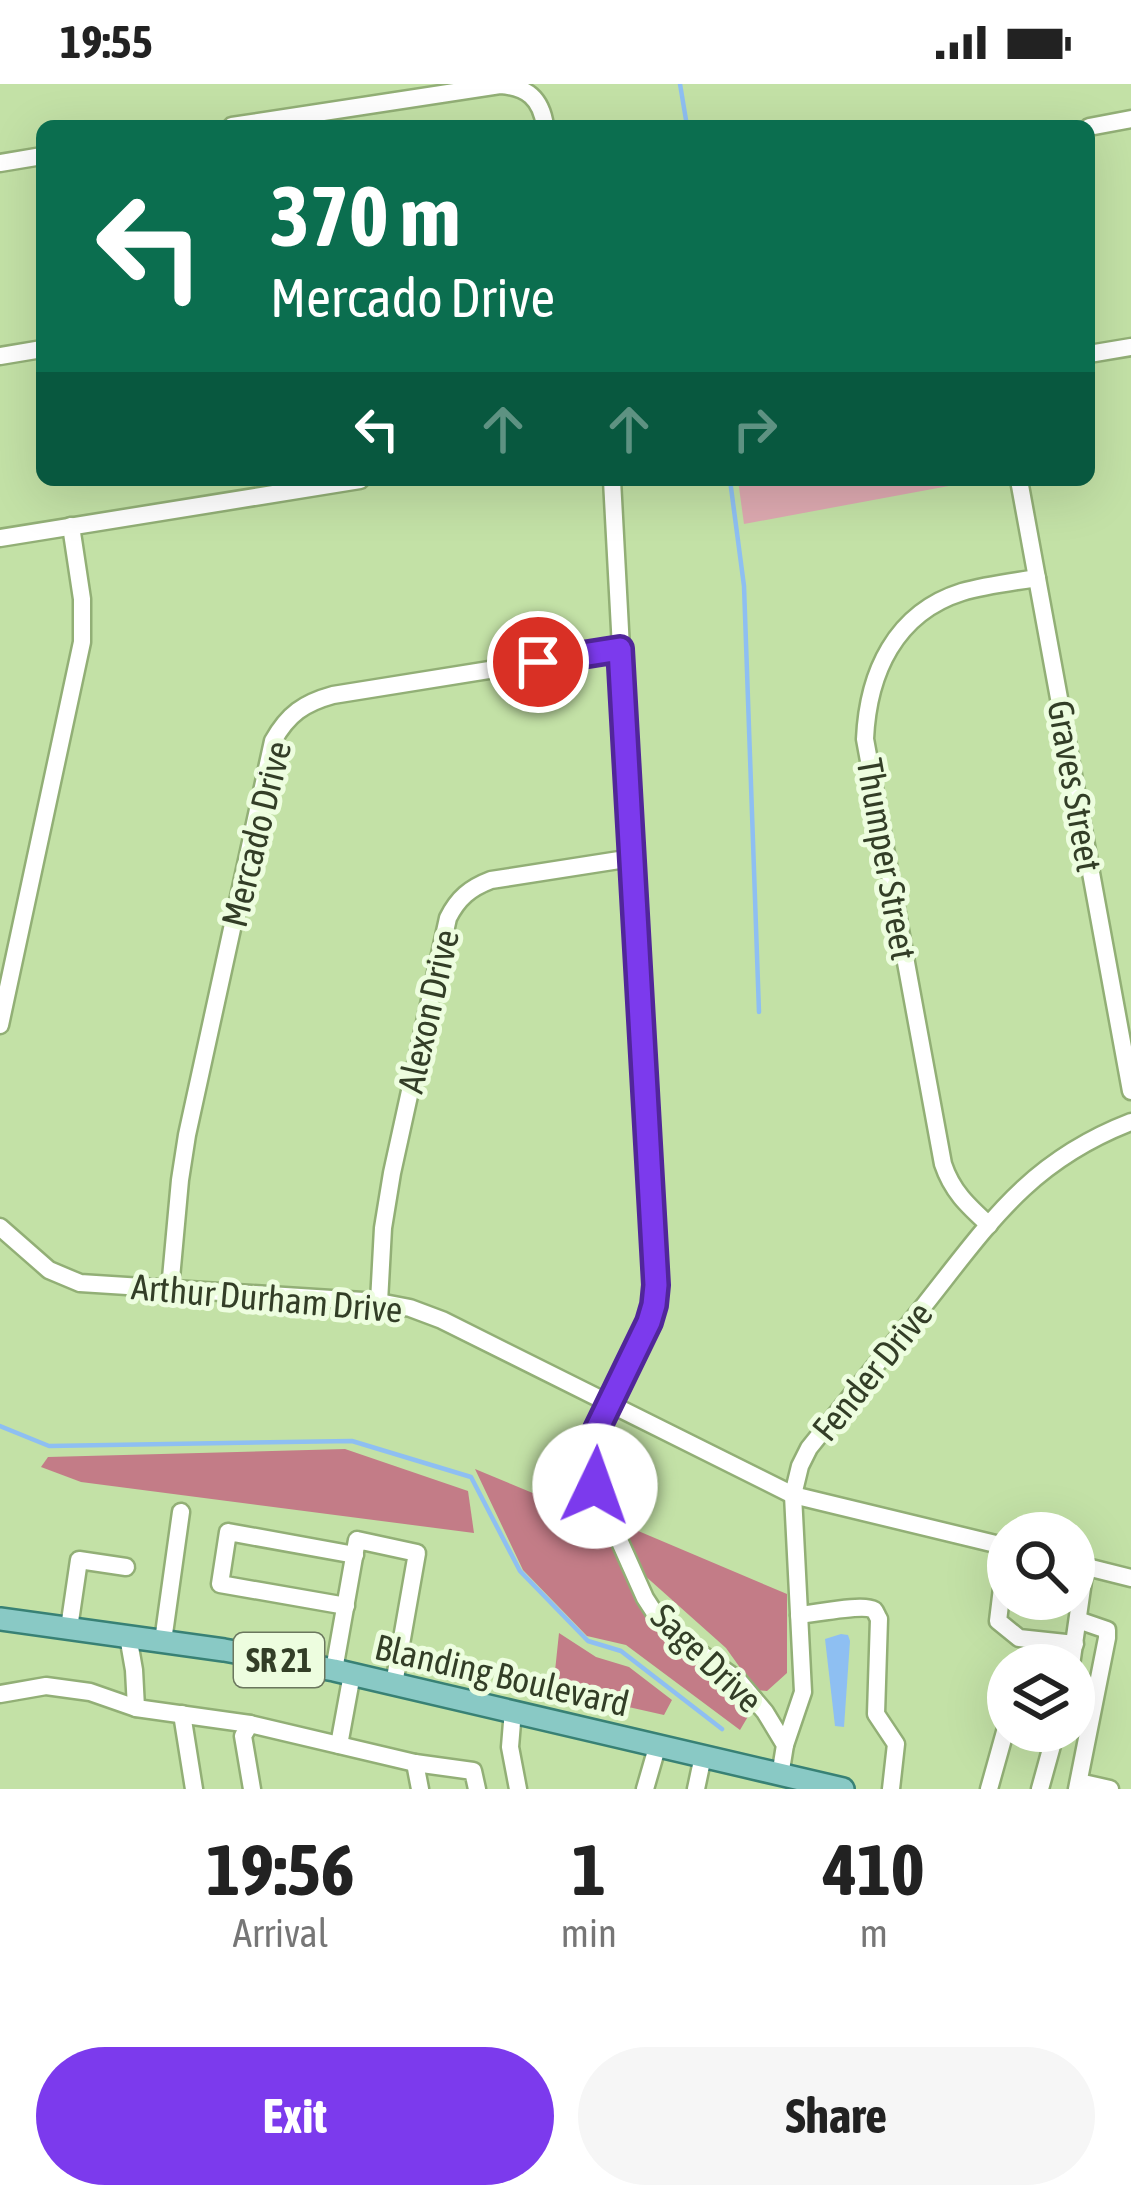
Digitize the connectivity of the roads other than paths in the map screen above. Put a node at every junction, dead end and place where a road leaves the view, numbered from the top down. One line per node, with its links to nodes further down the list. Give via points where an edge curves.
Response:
1 (388, 92): 3 (street); 4 (street, via 517,86 539,103)
2 (1131, 119): 5 (street)
3 (260, 120)
4 (543, 120)
5 (1095, 126)
6 (36, 157): 7 (street)
7 (0, 163)
8 (1131, 347): 10 (street)
9 (36, 350): 11 (street)
10 (1095, 354)
11 (0, 356)
12 (321, 486): 15 (street)
13 (612, 486): 18 (street, Sage Drive)
14 (1020, 486): 17 (street, Graves Street)
15 (71, 526): 16 (street); 20 (street, via 82,641)
16 (0, 538)
17 (1037, 578): 21 (street, Graves Street); 23 (street, Thumper Street, via 963,592 922,612 886,652 866,707 943,1164 960,1199)
18 (620, 649): 19 (street, Sage Drive); 25 (street, Mercado Drive, via 333,694 283,723 188,1135)
19 (632, 858): 26 (street, Alexon Drive, via 491,880 456,903 392,1173); 27 (street, Sage Drive, via 656,1285 649,1322)
20 (0, 1025)
21 (1131, 1091)
22 (1131, 1122): 23 (street, Fender Drive, via 1062,1155)
23 (988, 1225): 28 (street, Fender Drive, via 809,1448)
24 (0, 1227): 25 (street, Arthur Durham Drive, via 49,1270 80,1283)
25 (170, 1289): 26 (street, Arthur Durham Drive)
26 (379, 1302): 27 (street, Arthur Durham Drive, via 442,1320)
27 (610, 1403): 28 (street, Arthur Durham Drive); 53 (street, Sage Drive, via 592,1452 595,1486 645,1598 675,1635 738,1680)
28 (793, 1495): 30 (street, Arthur Durham Drive); 36 (street, Fender Drive)
29 (182, 1512): 42 (street)
30 (987, 1542)
31 (355, 1555): 35 (street); 35 (street, via 228,1532 220,1584); 45 (street, via 357,1540 417,1553)
32 (126, 1568): 40 (street, via 80,1561)
33 (1095, 1569): 34 (street)
34 (1131, 1578)
35 (346, 1606): 44 (street)
36 (799, 1615): 53 (street, Fender Drive, via 803,1692); 68 (street, via 877,1613 876,1714 896,1744)
37 (0, 1619): 40 (main road, Blanding Boulevard / SR 21)
38 (998, 1620): 43 (street, via 1019,1638)
39 (1078, 1620): 43 (street); 59 (street, via 1107,1630 1107,1638)
40 (69, 1628): 41 (main road, Blanding Boulevard / SR 21)
41 (128, 1636): 42 (main road, Blanding Boulevard / SR 21); 47 (street)
42 (163, 1641): 44 (main road, Blanding Boulevard / SR 21)
43 (1075, 1643)
44 (343, 1672): 45 (main road, Blanding Boulevard / SR 21); 52 (street)
45 (394, 1684): 48 (main road, Blanding Boulevard / SR 21)
46 (0, 1694): 47 (street, via 46,1686)
47 (136, 1708): 49 (street)
48 (513, 1711): 51 (main road, Blanding Boulevard / SR 21); 64 (street)
49 (182, 1714): 50 (street); 60 (street)
50 (250, 1724): 52 (street); 61 (street, via 243,1736)
51 (658, 1744): 56 (main road, Blanding Boulevard / SR 21); 65 (street)
52 (339, 1745): 57 (street)
53 (785, 1745): 58 (street, Sage Drive)
54 (999, 1752): 69 (street)
55 (1050, 1752): 70 (street)
56 (703, 1756): 58 (main road, Blanding Boulevard / SR 21); 66 (street)
57 (415, 1762): 62 (street); 63 (street, via 473,1771)
58 (781, 1776): 67 (main road, Blanding Boulevard / SR 21)
59 (1078, 1785): 71 (street)
60 (194, 1789)
61 (252, 1789)
62 (420, 1789)
63 (477, 1789)
64 (518, 1789)
65 (646, 1789)
66 (696, 1789)
67 (843, 1789)
68 (891, 1789)
69 (988, 1789)
70 (1040, 1789)
71 (1110, 1789)

